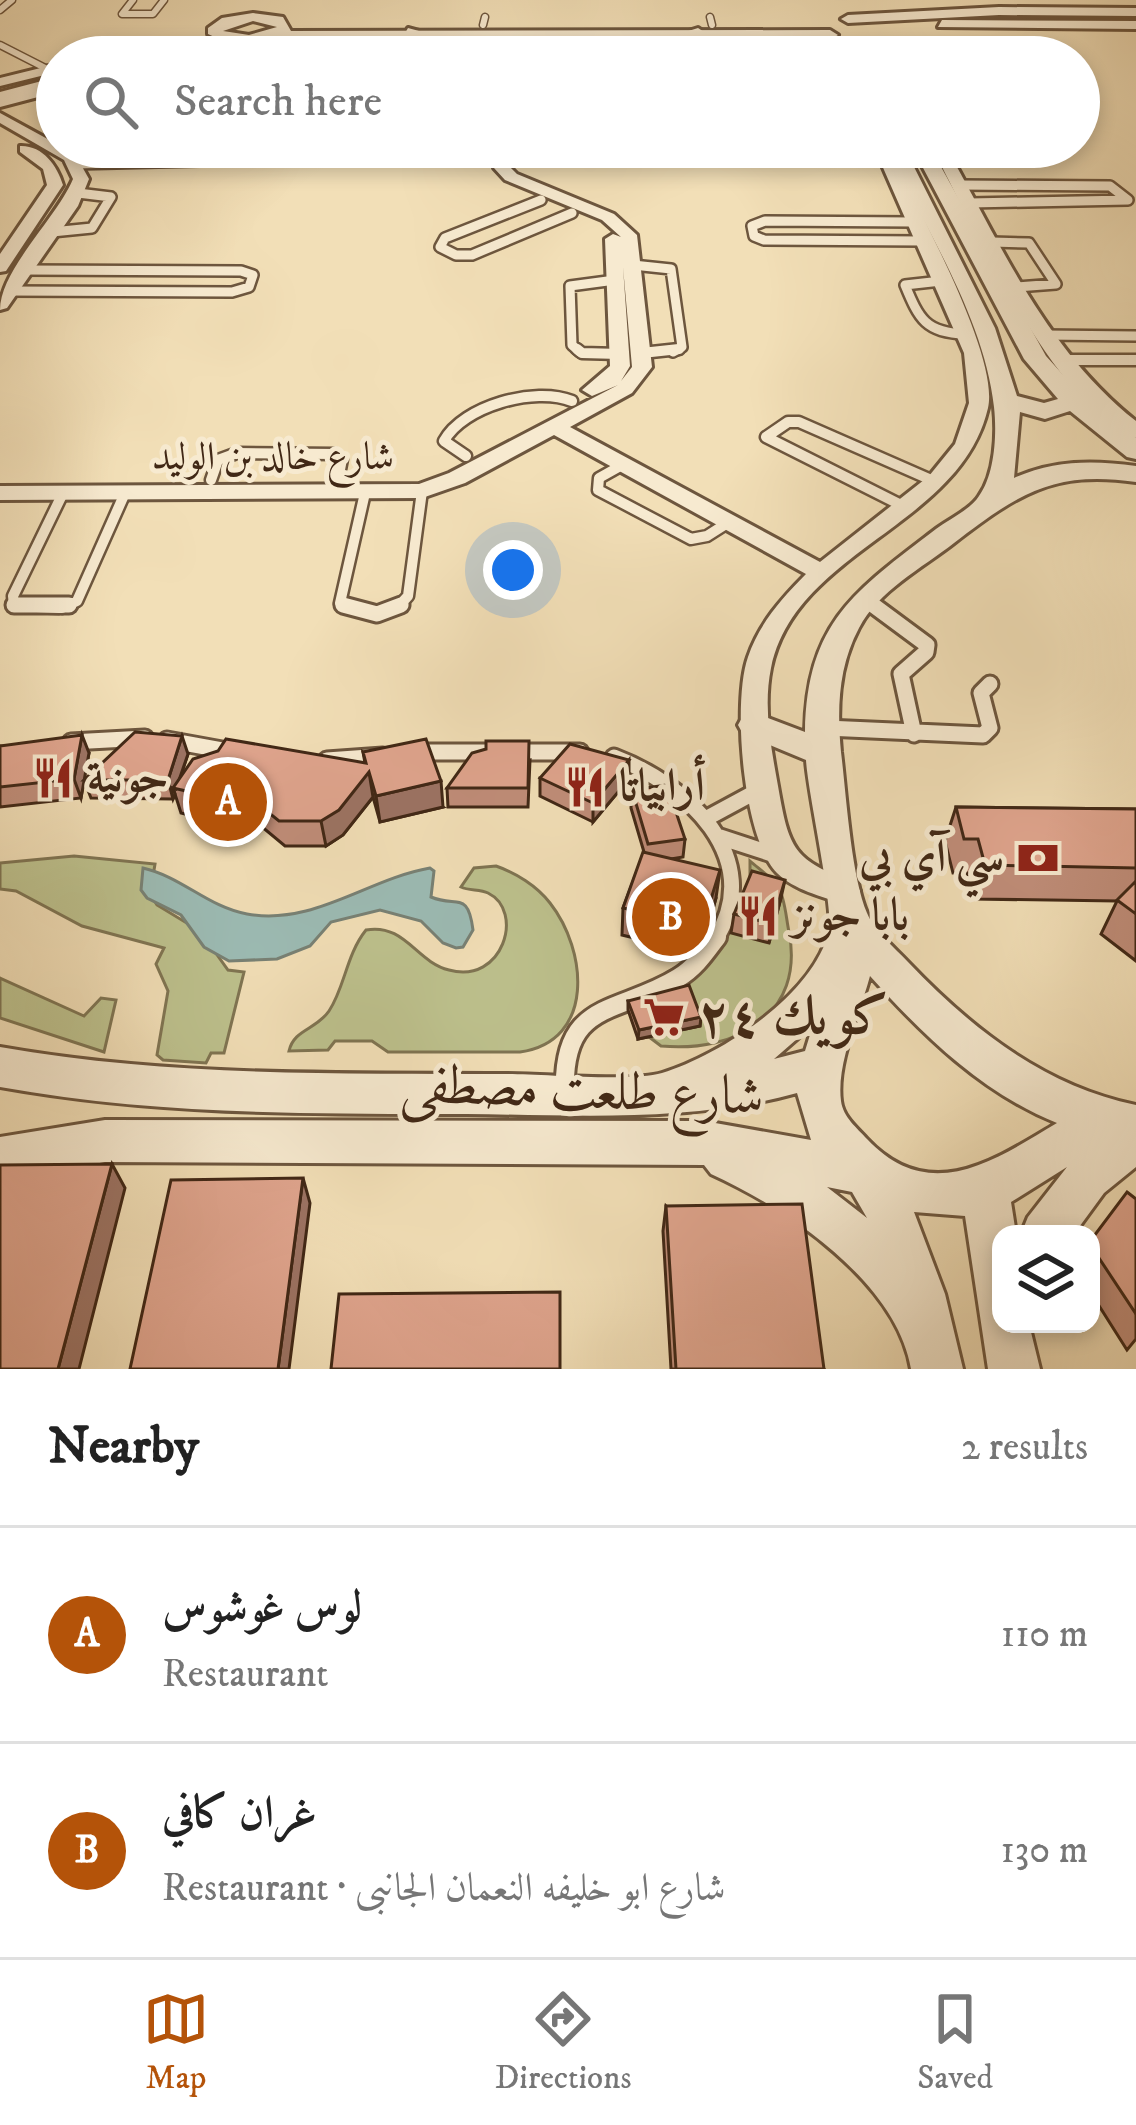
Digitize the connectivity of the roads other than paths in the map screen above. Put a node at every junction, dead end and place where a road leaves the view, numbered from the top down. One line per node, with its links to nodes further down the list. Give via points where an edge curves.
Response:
1 (12, 0): 6 (lane)
2 (133, 0): 3 (lane, via 122,14 153,14)
3 (164, 0)
4 (255, 0): 10 (street)
5 (276, 0): 8 (street)
6 (0, 10)
7 (923, 16): 9 (street); 11 (street); 14 (street)
8 (277, 20): 10 (street); 13 (street); 18 (street, via 283,31)
9 (1135, 22): 11 (street)
10 (221, 24): 16 (street); 17 (street)
11 (942, 24): 27 (street)
12 (706, 25): 13 (street); 14 (street); 15 (street); 24 (street)
13 (484, 27): 21 (street); 22 (street); 23 (street)
14 (836, 28): 25 (street); 26 (street)
15 (408, 32): 19 (street); 20 (street)
16 (187, 36)
17 (219, 36)
18 (271, 36)
19 (297, 36)
20 (417, 36)
21 (432, 36)
22 (491, 36)
23 (526, 36)
24 (684, 36)
25 (840, 36)
26 (857, 36)
27 (904, 36)
28 (0, 45): 29 (lane)
29 (18, 54): 30 (lane); 31 (lane)
30 (0, 59)
31 (36, 67)
32 (36, 84): 33 (street)
33 (0, 93)
34 (0, 117): 36 (street)
35 (0, 135): 37 (street)
36 (36, 140)
37 (36, 156)
38 (47, 168): 54 (street, via 55,185)
39 (77, 168): 46 (street)
40 (488, 168): 48 (street, via 489,176)
41 (502, 168): 49 (street)
42 (890, 168): 50 (street)
43 (905, 168): 66 (street, via 999,359)
44 (932, 168): 67 (street, via 1036,359)
45 (951, 168): 47 (street)
46 (78, 193): 51 (street); 51 (lane, via 111,197 92,228)
47 (965, 194): 47 (lane, via 1128,200 1110,186); 53 (street)
48 (541, 200): 49 (street); 49 (lane, via 440,247 472,255)
49 (578, 210): 56 (street, via 625,228)
50 (914, 222): 52 (street); 52 (lane, via 752,226 764,240)
51 (52, 232): 55 (street)
52 (923, 241): 57 (street)
53 (992, 242): 58 (street); 58 (lane, via 1030,243 1057,284)
54 (0, 267)
55 (24, 270): 59 (street); 59 (lane, via 253,275 249,287 232,292)
56 (624, 273): 63 (street); 63 (lane, via 570,286 572,345); 63 (lane, via 671,268 682,347)
57 (941, 281): 60 (street); 60 (lane, via 905,285 922,328)
58 (1017, 286): 61 (street)
59 (5, 298)
60 (965, 334): 74 (street, via 982,389 976,425)
61 (1044, 335): 62 (lane); 64 (street)
62 (1136, 336)
63 (631, 353): 68 (street, شارع خالد بن الوليد, via 642,367 633,384)
64 (1059, 360): 65 (lane); 69 (street)
65 (1136, 360)
66 (1007, 401): 67 (street, via 1045,411); 80 (street, via 1006,460)
67 (1074, 402): 70 (street)
68 (566, 415): 71 (street); 73 (street, شارع خالد بن الوليد, via 415,478); 75 (street, شارع خالد بن الوليد); 83 (street)
69 (1128, 427)
70 (1136, 451)
71 (624, 464): 82 (street); 82 (lane, via 599,478 598,490 691,539)
72 (1136, 474): 80 (street, via 1077,467 1028,479)
73 (0, 480)
74 (936, 482): 81 (street); 81 (lane, via 799,422 766,437)
75 (422, 491): 79 (street, شارع خالد بن الوليد); 79 (lane, via 408,596 388,614 352,612 340,603)
76 (0, 493): 77 (street, شارع خالد بن الوليد)
77 (63, 493): 78 (street, شارع خالد بن الوليد); 78 (lane, via 14,606 77,601)
78 (125, 493): 79 (street, شارع خالد بن الوليد)
79 (364, 494)
80 (992, 500): 84 (street)
81 (905, 507): 83 (street)
82 (729, 522): 83 (street)
83 (826, 565): 86 (street, via 768,636)
84 (865, 599): 87 (lane, via 927,645 901,674); 88 (street, via 830,656)
85 (990, 684): 87 (lane, via 981,693 988,732)
86 (754, 725): 88 (street); 92 (street)
87 (914, 734): 88 (lane)
88 (823, 741): 96 (street)
89 (49, 746): 90 (lane, via 136,738)
90 (250, 755)
91 (301, 760): 93 (lane, via 470,749 592,752 670,781)
92 (764, 787): 93 (lane); 95 (street)
93 (709, 817): 94 (lane)
94 (720, 837): 95 (lane); 100 (lane, via 731,889 714,942 669,986 631,994 591,1016 567,1051)
95 (778, 856): 96 (street)
96 (847, 907): 97 (street, via 848,994); 99 (street, via 838,959 786,1026 733,1061); 101 (street, via 911,995 951,1030 1012,1074)
97 (822, 1066): 99 (street, شارع طلعت مصطفى, via 736,1089); 104 (street, via 818,1099 826,1124)
98 (0, 1067): 100 (street, شارع طلعت مصطفى, via 204,1094)
99 (655, 1093): 100 (street, شارع طلعت مصطفى)
100 (565, 1094)
101 (1124, 1129): 105 (street); 106 (street)
102 (661, 1143): 103 (street, شارع طلعت مصطفى, via 105,1141); 104 (street, شارع طلعت مصطفى, via 747,1148); 108 (street, via 713,1154 812,1202 898,1285)
103 (0, 1159)
104 (866, 1172): 105 (street, شارع طلعت مصطفى, via 944,1195); 108 (street, via 910,1259)
105 (986, 1191): 107 (street)
106 (1052, 1225)
107 (992, 1231)
108 (935, 1354)

